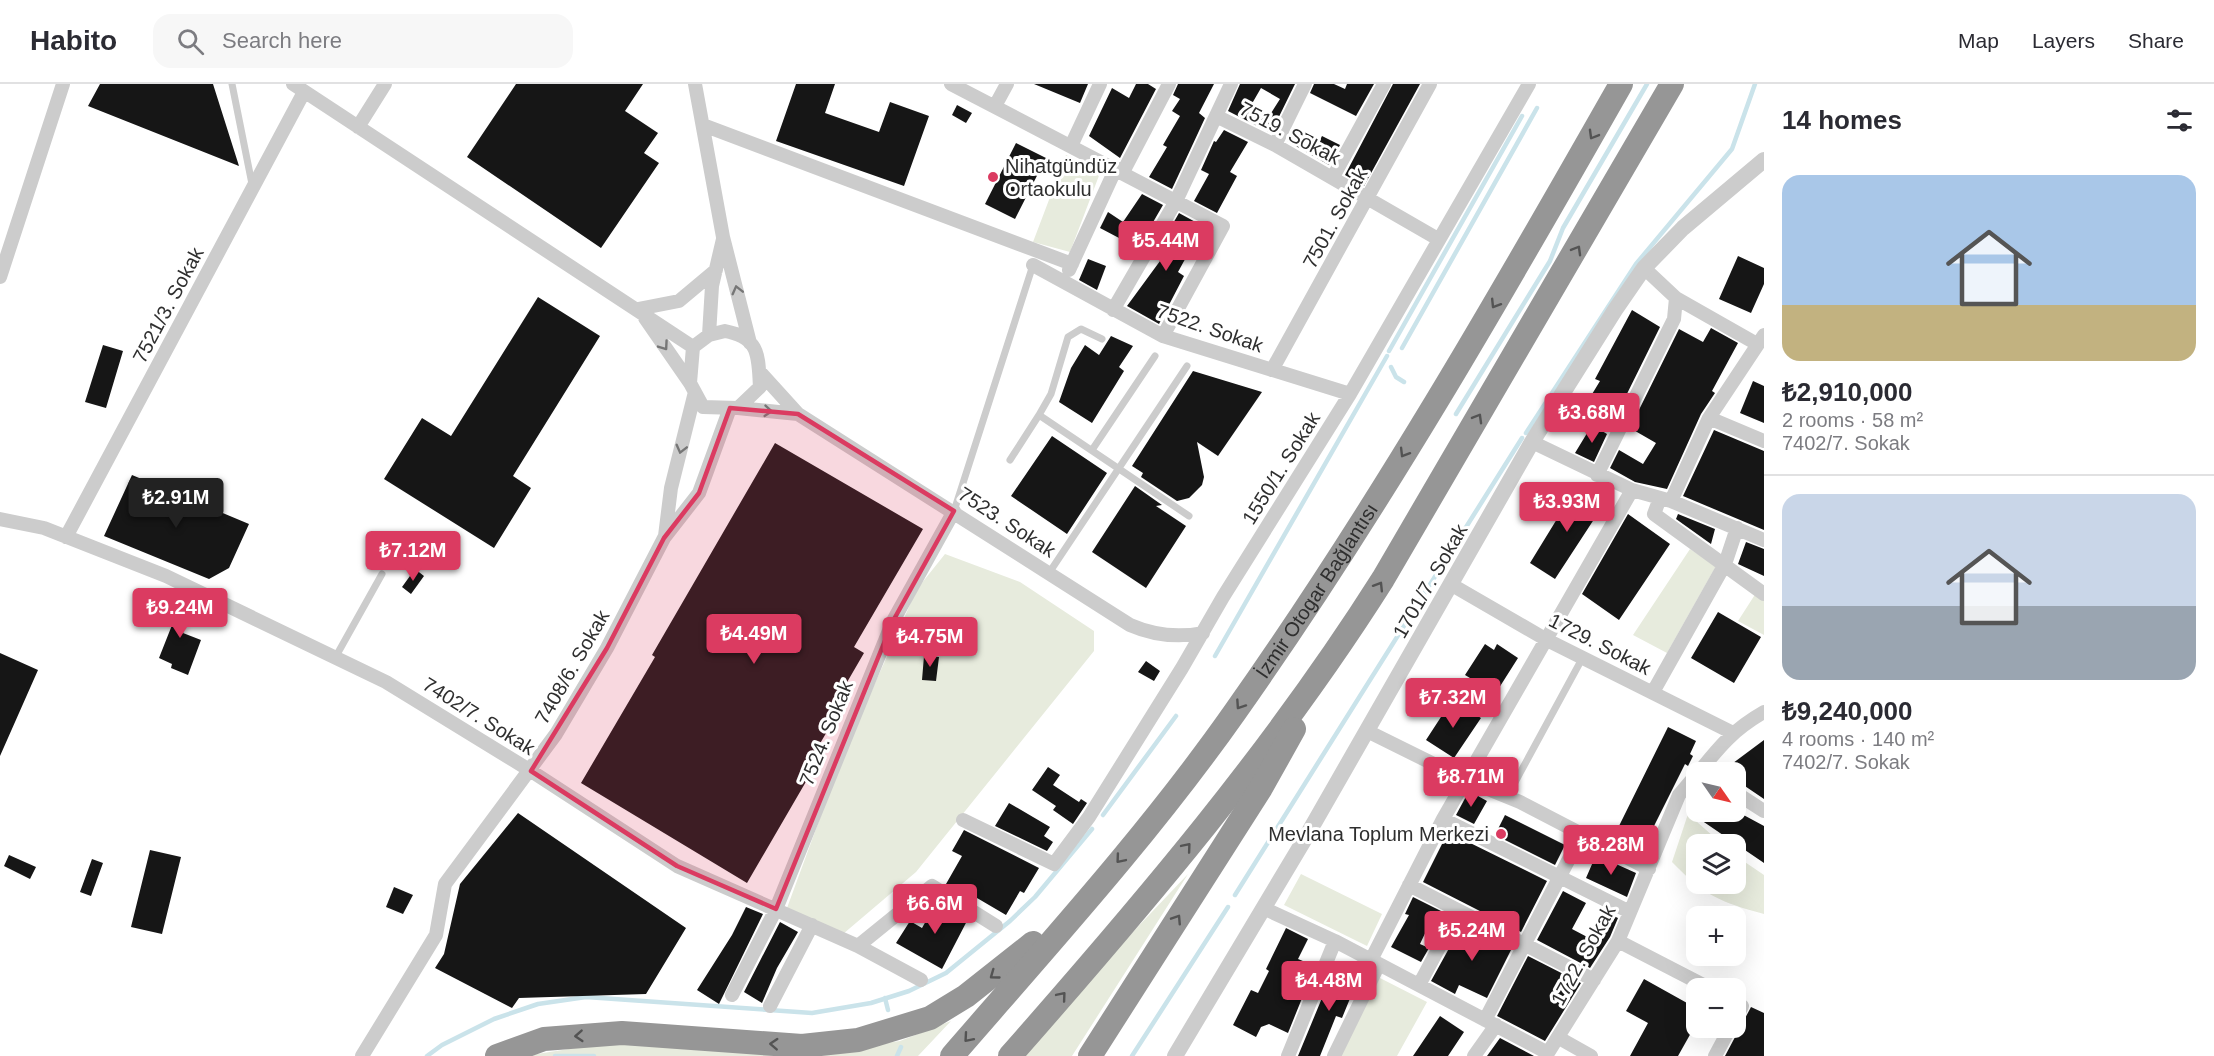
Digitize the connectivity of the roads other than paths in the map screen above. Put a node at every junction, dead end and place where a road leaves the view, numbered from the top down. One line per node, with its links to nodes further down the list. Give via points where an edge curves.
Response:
1 (63, 84): 35 (street)
2 (232, 84): 26 (lane)
3 (385, 84): 20 (street)
4 (695, 84): 19 (street)
5 (951, 84): 17 (street)
6 (1007, 84): 17 (street)
7 (1100, 84): 22 (street)
8 (1170, 84): 24 (street)
9 (1231, 84): 18 (street)
10 (1305, 84): 21 (street)
11 (1383, 84): 25 (street)
12 (1430, 84): 27 (street, 7501. Sokak)
13 (1529, 84): 30 (street, 1550/1. Sokak)
14 (1621, 84): 97 (highway, İzmir Otogar Bağlantısı, one-way to 97, via 1513,275 1329,573 1234,713)
15 (1672, 84): 77 (highway, one-way to 15)
16 (298, 88): 20 (street); 26 (street, 7521/3. Sokak)
17 (996, 106): 22 (street)
18 (1216, 116): 21 (street, 7519. Sokak); 28 (street)
19 (703, 124): 29 (street); 31 (street)
20 (358, 128): 38 (street)
21 (1275, 145): 25 (street, 7519. Sokak)
22 (1071, 146): 24 (street)
23 (1764, 160): 33 (street, 1701/7. Sokak, via 1683,228)
24 (1119, 170): 28 (street); 31 (street)
25 (1333, 177): 27 (street, 7519. Sokak)
26 (253, 188): 68 (street, 7521/3. Sokak)
27 (1368, 199): 30 (street, 7519. Sokak); 49 (street, 7501. Sokak)
28 (1176, 201): 39 (street); 41 (street, via 1223,226)
29 (723, 237): 34 (street); 44 (street, one-way to 29)
30 (1438, 239): 51 (street, 1550/1. Sokak)
31 (1072, 264): 36 (street)
32 (1033, 265): 36 (street, 7522. Sokak); 64 (lane)
33 (1644, 268): 37 (street); 57 (street, 1701/7. Sokak)
34 (716, 270): 38 (street, via 679,301); 40 (street)
35 (0, 277)
36 (1063, 282): 39 (street, 7522. Sokak)
37 (1676, 298): 43 (street); 61 (street, via 1674,319)
38 (638, 309): 45 (street); 50 (street, one-way to 50)
39 (1113, 310): 41 (street, 7522. Sokak)
40 (709, 335): 44 (street, via 725,331 742,334); 45 (street)
41 (1163, 336): 49 (street, 7522. Sokak)
42 (1102, 339): 54 (lane, via 1081,329 1068,337 1051,394)
43 (1761, 339): 55 (street)
44 (750, 342): 48 (street, via 757,351)
45 (693, 347): 50 (street)
46 (1155, 356): 58 (lane)
47 (1187, 366): 60 (lane)
48 (759, 370): 52 (street, via 760,387); 53 (street)
49 (1272, 370): 51 (street, 7522. Sokak)
50 (692, 387): 52 (street, via 703,407); 69 (street, one-way to 69)
51 (1350, 394): 76 (street, 1550/1. Sokak)
52 (734, 408): 53 (street, one-way to 53); 69 (street, via 699,493)
53 (798, 414): 64 (street, 7523. Sokak)
54 (1039, 415): 58 (lane); 59 (lane)
55 (1709, 418): 56 (street); 63 (street)
56 (1764, 441)
57 (1532, 442): 61 (street); 74 (street, 1701/7. Sokak)
58 (1092, 450): 60 (lane)
59 (1010, 460)
60 (1119, 469): 65 (lane); 72 (lane)
61 (1597, 475): 62 (street)
62 (1632, 490): 63 (street); 78 (street)
63 (1665, 500): 67 (street); 71 (street, via 1654,514)
64 (954, 511): 72 (street, 7523. Sokak); 100 (street, 7524. Sokak, via 893,621)
65 (1188, 516)
66 (0, 519): 68 (street, 7402/7. Sokak)
67 (1737, 528): 70 (street); 71 (street)
68 (66, 537): 80 (street, 7402/7. Sokak, via 166,576)
69 (664, 538): 86 (street, 7408/6. Sokak, via 607,648)
70 (1764, 540)
71 (1725, 564): 75 (street); 81 (street)
72 (1049, 573): 76 (street, 7523. Sokak, via 1144,631 1184,636)
73 (382, 574): 80 (lane)
74 (1452, 585): 78 (street, 1729. Sokak); 83 (street, 1701/7. Sokak)
75 (1764, 594)
76 (1203, 633): 92 (street, 1550/1. Sokak, via 1089,817 1054,864)
77 (1347, 636): 123 (highway, one-way to 77, via 1217,812); 124 (highway, one-way to 77, via 1261,788)
78 (1547, 639): 79 (street, 1729. Sokak); 87 (street)
79 (1583, 657): 81 (street, 1729. Sokak); 89 (lane)
80 (335, 658): 86 (street, 7402/7. Sokak, via 386,682)
81 (1653, 692): 84 (street, 1729. Sokak)
82 (1764, 712): 84 (street, 1722. Sokak)
83 (1367, 731): 87 (street); 99 (street, 1701/7. Sokak)
84 (1733, 733): 85 (street, 1722. Sokak)
85 (1707, 762)
86 (531, 771): 100 (street, 7402/7. Sokak, via 677,866); 120 (street, 7408/6. Sokak, via 445,884 435,935)
87 (1466, 780): 89 (street); 93 (street)
88 (1686, 788): 95 (street, 1722. Sokak)
89 (1507, 797): 94 (street)
90 (1746, 799): 91 (street)
91 (1764, 811)
92 (963, 819)
93 (1443, 819): 96 (street); 98 (street)
94 (1582, 834): 95 (street); 96 (street)
95 (1650, 869): 102 (street, 1722. Sokak)
96 (1558, 876): 102 (street); 107 (street)
97 (1101, 881): 121 (highway, one-way to 121, via 1009,964 966,996 930,1018 858,1040 802,1046 622,1033 544,1039); 122 (highway, İzmir Otogar Bağlantısı, one-way to 122)
98 (1409, 885): 101 (street); 109 (street)
99 (1263, 908): 105 (street); 125 (street, 1701/7. Sokak)
100 (776, 909): 103 (street, 7402/7. Sokak); 114 (street, 7524. Sokak)
101 (1458, 912): 107 (street); 113 (street)
102 (1630, 912): 106 (street, 1722. Sokak)
103 (812, 925): 108 (street, 7402/7. Sokak); 115 (street)
104 (996, 926): 108 (street, via 932,886)
105 (1335, 941): 109 (street); 126 (street)
106 (1618, 941): 110 (street); 111 (street, 1722. Sokak)
107 (1523, 945): 111 (street); 116 (street)
108 (858, 946): 112 (street, 7402/7. Sokak)
109 (1375, 962): 113 (street); 127 (street)
110 (1690, 978)
111 (1594, 980): 117 (street, 1722. Sokak)
112 (921, 981)
113 (1419, 985): 116 (street)
114 (732, 995)
115 (770, 1006)
116 (1491, 1022): 119 (street); 128 (street)
117 (1559, 1038): 119 (street, 1722. Sokak); 129 (street)
118 (1724, 1038): 130 (street)
119 (1547, 1055)
120 (362, 1056)
121 (497, 1056)
122 (952, 1056)
123 (1010, 1056)
124 (1090, 1056)
125 (1175, 1056)
126 (1288, 1056)
127 (1334, 1056)
128 (1474, 1056)
129 (1591, 1056)
130 (1714, 1056)

